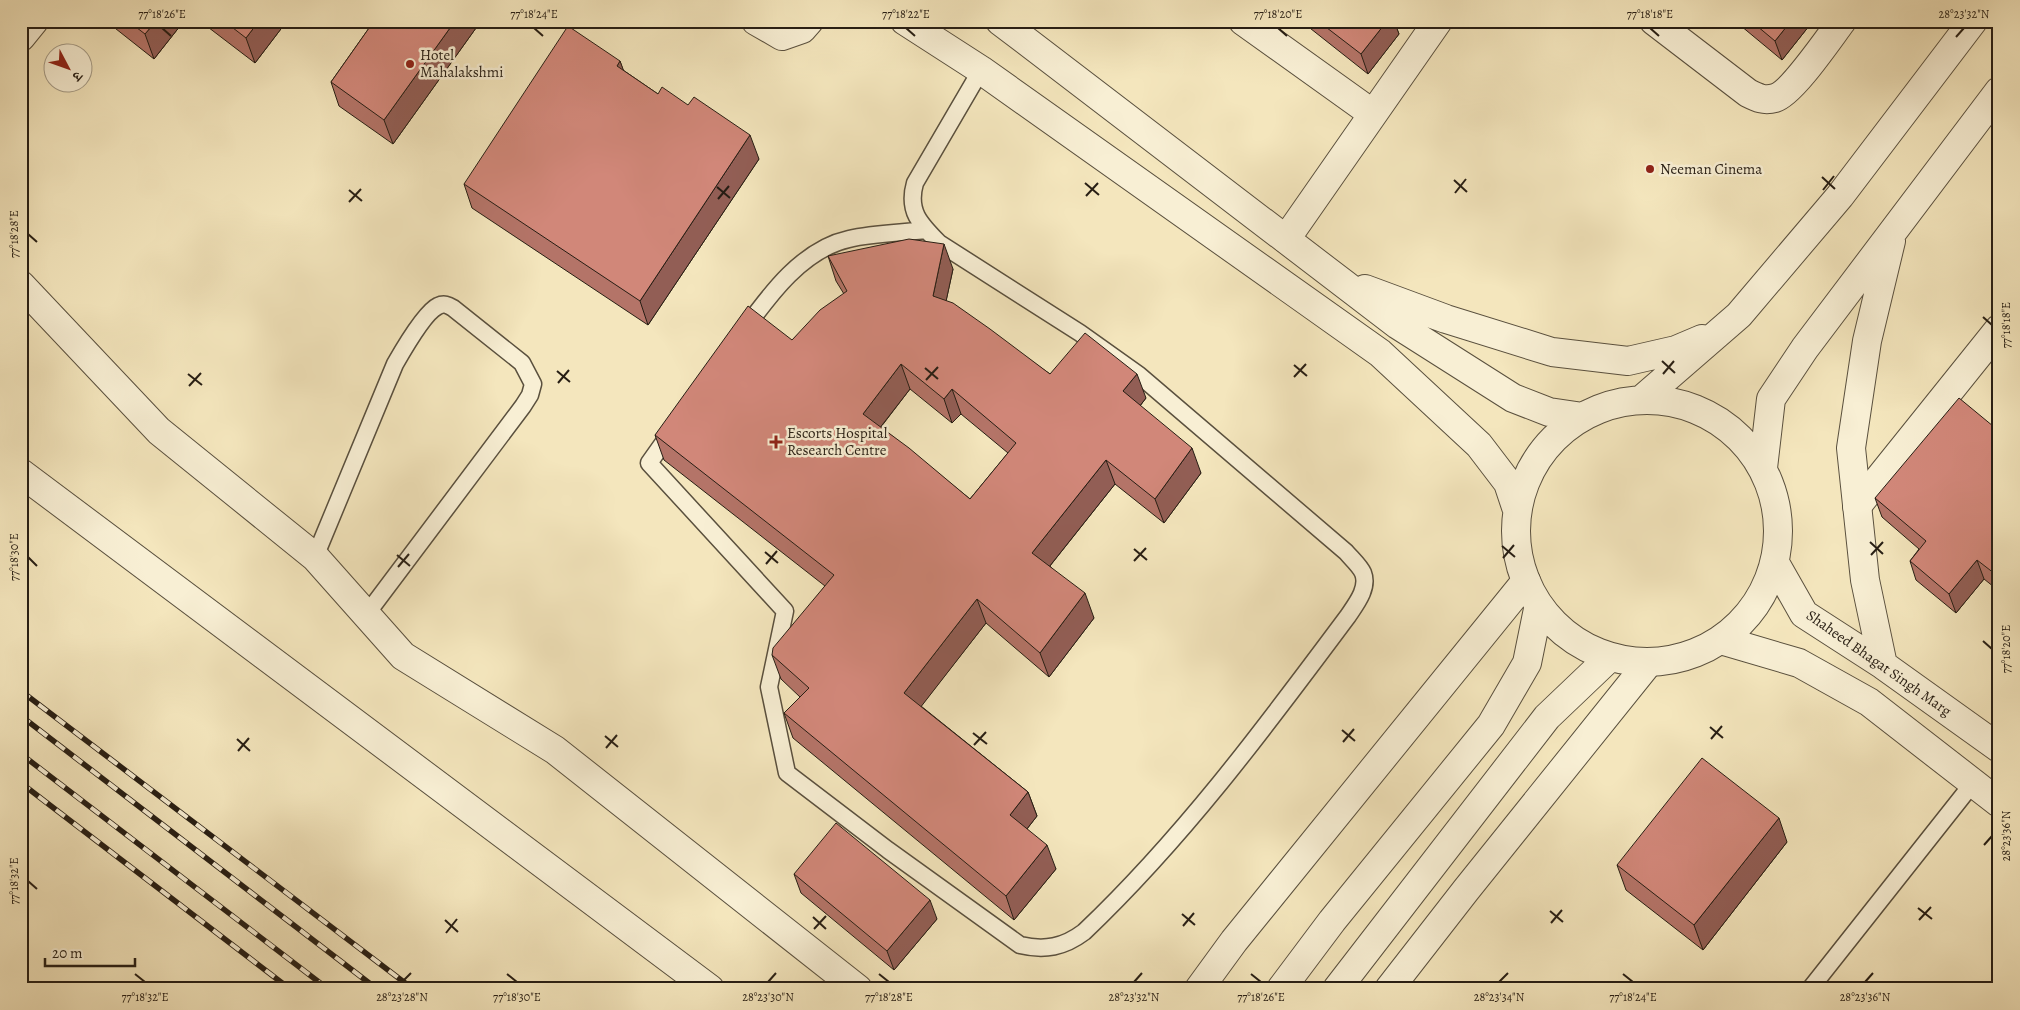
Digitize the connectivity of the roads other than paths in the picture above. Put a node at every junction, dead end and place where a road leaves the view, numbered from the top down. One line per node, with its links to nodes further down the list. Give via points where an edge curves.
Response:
1 (34, 21): 11 (street)
2 (756, 21): 3 (street, via 782,36 802,29)
3 (809, 21)
4 (905, 21): 12 (street)
5 (1000, 21): 17 (street)
6 (1243, 21): 14 (street)
7 (1654, 21): 8 (street, via 1748,93 1763,100 1777,98 1792,86)
8 (1842, 21)
9 (1973, 21): 21 (street, via 1840,196 1740,315)
10 (1427, 25): 14 (street)
11 (21, 37)
12 (981, 70): 16 (lane, via 915,183 911,198 915,213); 29 (street, via 1380,353 1479,446 1508,483)
13 (1999, 91): 15 (street)
14 (1373, 114): 17 (street)
15 (1894, 229): 26 (street, via 1804,348 1771,399); 28 (street, via 1867,341 1851,448)
16 (926, 230): 22 (lane, via 849,239 828,246 781,283); 24 (lane, via 939,243 1080,333 1139,375 1346,552 1363,572 1365,583 1348,616 1257,736 1163,851 1084,932 1071,941 1050,947 1036,949 1020,945 787,773 769,688 785,611 649,463)
17 (1286, 240): 18 (street)
18 (1337, 278): 21 (street, via 1446,319 1552,352 1628,361 1676,350); 25 (street, via 1398,325 1513,398 1549,412)
19 (21, 285): 30 (street, via 159,431)
20 (1999, 329): 28 (street)
21 (1720, 332): 23 (street)
22 (738, 339)
23 (1642, 400): 25 (street, via 1633,398 1592,409); 26 (street, via 1689,404 1728,426)
24 (682, 417)
25 (1583, 417): 29 (street, via 1539,453)
26 (1763, 468): 31 (street, via 1778,512)
27 (21, 473): 42 (street)
28 (1857, 506): 38 (street, via 1865,580)
29 (1516, 507): 32 (street, via 1517,561)
30 (315, 557): 34 (street); 34 (lane, via 407,342 438,306 445,304 453,308 522,364 533,384 530,395)
31 (1774, 563): 35 (street, via 1757,603); 38 (street, Shaheed Bhagat Singh Marg, via 1804,614)
32 (1526, 581): 33 (street); 44 (street, via 1234,940)
33 (1538, 609): 36 (street, via 1592,653); 45 (street, via 1527,663 1491,725)
34 (366, 615): 43 (street, via 403,656 556,750)
35 (1721, 640): 37 (street, via 1679,659); 40 (street, via 1799,663 1869,702)
36 (1610, 657): 37 (street, via 1631,663); 46 (street, via 1547,717)
37 (1650, 662): 47 (street)
38 (1883, 665): 39 (street, Shaheed Bhagat Singh Marg)
39 (1999, 748)
40 (1974, 783): 41 (street); 48 (lane)
41 (1999, 803)
42 (710, 989)
43 (858, 989)
44 (1199, 989)
45 (1281, 989)
46 (1337, 989)
47 (1388, 989)
48 (1810, 989)

